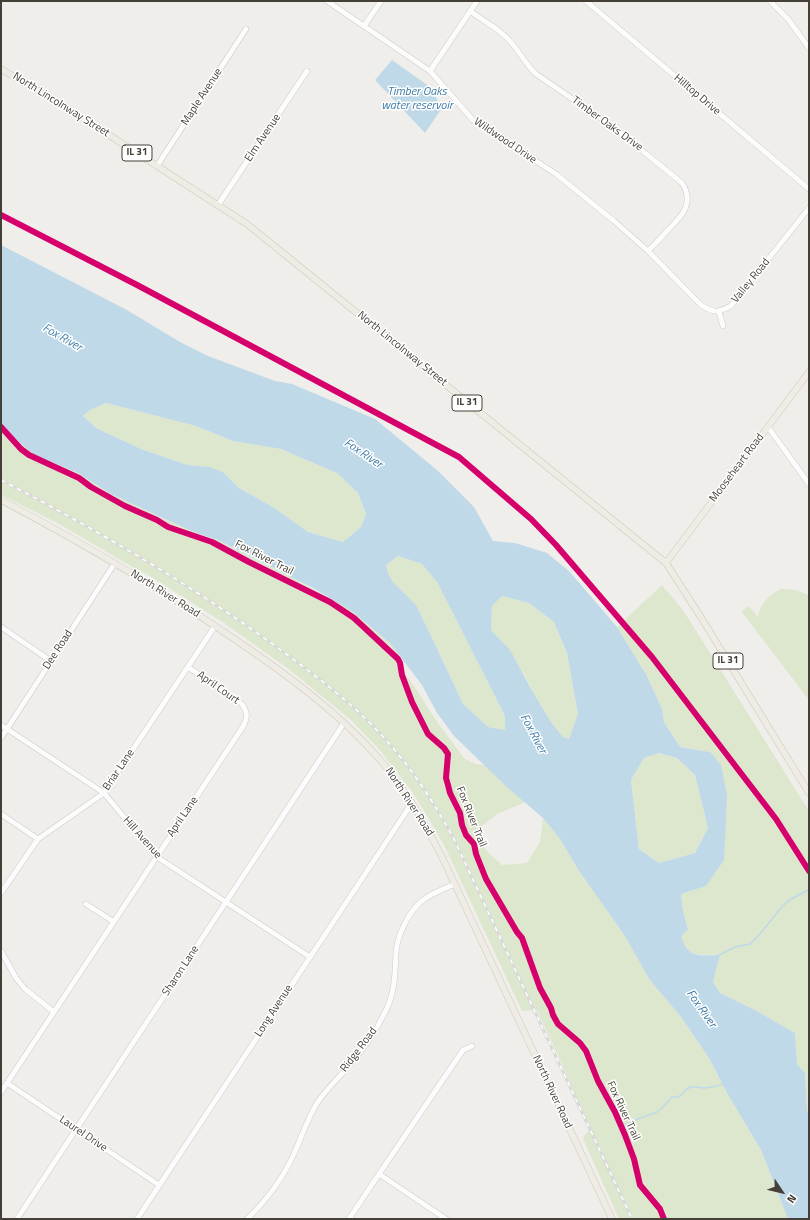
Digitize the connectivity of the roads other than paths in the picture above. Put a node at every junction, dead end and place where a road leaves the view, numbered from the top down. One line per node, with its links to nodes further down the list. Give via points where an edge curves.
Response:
1 (327, 1): 7 (street, Wildwood Drive)
2 (381, 1): 7 (street)
3 (477, 1): 6 (street)
4 (586, 1): 14 (street, Hilltop Drive)
5 (770, 1): 9 (street, via 788,19)
6 (470, 11): 12 (street); 17 (street, Timber Oaks Drive, via 502,33 536,74 612,126 682,183 687,190 686,208 682,216)
7 (364, 26): 12 (street, Wildwood Drive)
8 (246, 29): 13 (street, Maple Avenue)
9 (809, 48)
10 (1, 68): 13 (main road, North Lincolnway Street / IL 31, via 59,102)
11 (307, 71): 15 (street, Elm Avenue)
12 (430, 71): 17 (street, Wildwood Drive, via 473,120 556,174)
13 (157, 166): 15 (main road, North Lincolnway Street / IL 31)
14 (809, 190)
15 (218, 205): 25 (main road, North Lincolnway Street / IL 31, via 270,241)
16 (809, 208): 18 (street, Valley Road, via 731,306)
17 (648, 251): 18 (street, Wildwood Drive, via 700,305 710,311)
18 (719, 312): 19 (street)
19 (724, 326)
20 (809, 372): 21 (main road, Mooseheart Road)
21 (768, 427): 22 (street); 25 (main road, Mooseheart Road)
22 (809, 484)
23 (1, 500): 24 (main road, North River Road)
24 (115, 563): 26 (main road, North River Road); 28 (street, Dee Road)
25 (666, 563): 36 (main road, North Lincolnway Street / IL 31)
26 (215, 626): 29 (street, Briar Lane); 31 (main road, North River Road, via 297,684)
27 (1, 627): 28 (street)
28 (51, 661): 33 (street, Dee Road)
29 (188, 667): 30 (street, April Court, via 242,704); 35 (street, Briar Lane)
30 (246, 710): 40 (street, April Lane, via 244,725)
31 (344, 723): 37 (main road, North River Road, via 383,763); 43 (street, Sharon Lane)
32 (1, 724): 33 (street, Hill Avenue)
33 (7, 728): 34 (street, Dee Road); 35 (street, Hill Avenue)
34 (1, 738)
35 (104, 793): 39 (street, Briar Lane); 40 (street, Hill Avenue)
36 (809, 793)
37 (412, 803): 41 (main road, North River Road); 47 (street, Long Avenue)
38 (1, 814): 39 (street)
39 (38, 839): 42 (street, Briar Lane)
40 (157, 857): 43 (street, Hill Avenue); 45 (street, April Lane)
41 (456, 884): 57 (street, Ridge Road, via 422,901 407,920 397,943 396,977 385,1014 359,1054 317,1103 286,1170 265,1200); 60 (main road, North River Road)
42 (1, 893)
43 (226, 902): 47 (street, Hill Avenue); 52 (street, Sharon Lane)
44 (86, 904): 45 (street)
45 (114, 922): 48 (street, April Lane)
46 (1, 951): 48 (street, via 25,989)
47 (310, 957): 54 (street, Long Avenue)
48 (54, 1012): 50 (street, April Lane)
49 (472, 1046): 53 (street, via 463,1050)
50 (7, 1083): 51 (street, April Lane); 52 (street, Laurel Drive)
51 (1, 1092)
52 (77, 1129): 54 (street, Laurel Drive); 55 (street, Sharon Lane)
53 (379, 1174): 58 (street); 59 (street)
54 (159, 1185): 56 (street, Long Avenue)
55 (17, 1219)
56 (136, 1219)
57 (247, 1219)
58 (349, 1219)
59 (446, 1219)
60 (612, 1219)

